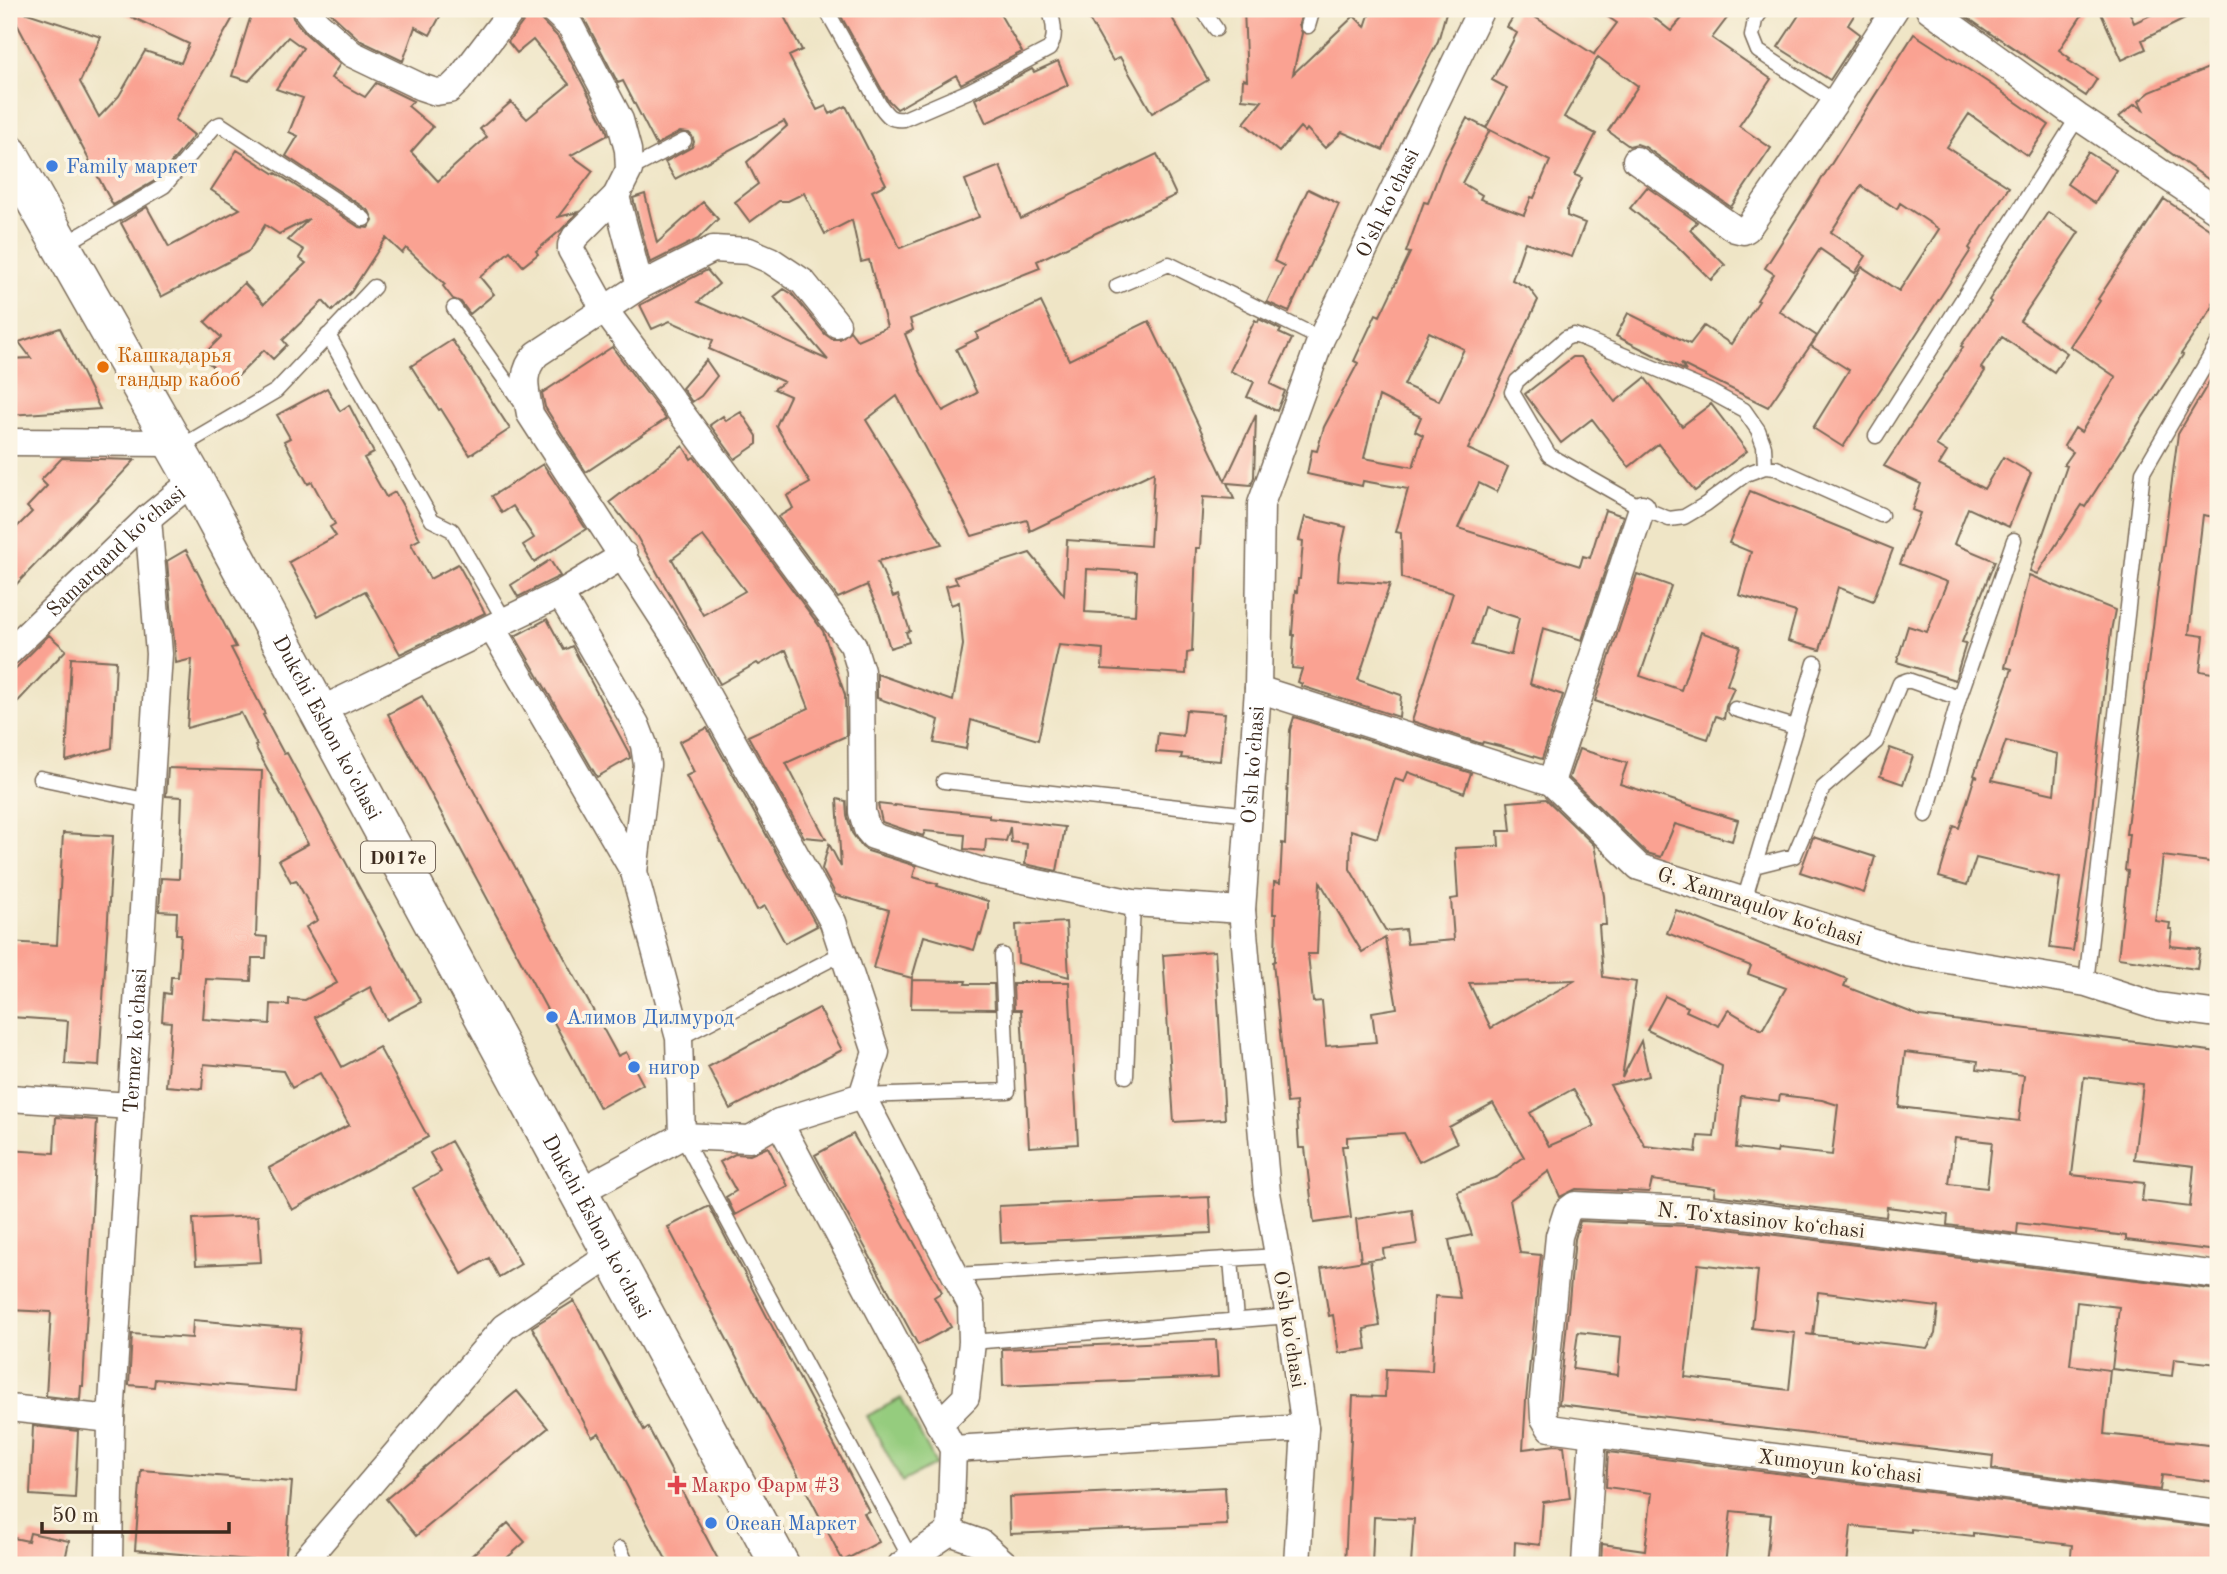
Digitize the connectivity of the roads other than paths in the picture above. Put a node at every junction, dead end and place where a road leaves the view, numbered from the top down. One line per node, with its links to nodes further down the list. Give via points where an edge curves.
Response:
1 (306, 9): 2 (street, via 352,54 436,92 449,90 459,80)
2 (513, 9)
3 (552, 9): 19 (street, via 571,27 620,120)
4 (826, 9): 5 (lane, via 879,104 888,118 895,120 969,91 1049,49 1054,33)
5 (1049, 9)
6 (1202, 9): 13 (lane)
7 (1313, 9): 12 (lane)
8 (1481, 9): 31 (street, O'sh ko'chasi)
9 (1763, 9): 14 (lane, via 1752,36 1758,51)
10 (1895, 9): 14 (street)
11 (1929, 9): 15 (street)
12 (1308, 26)
13 (1216, 29)
14 (1835, 102): 18 (street, via 1754,221 1742,231)
15 (2078, 117): 21 (street); 34 (lane)
16 (684, 141): 19 (lane)
17 (9, 154): 23 (main road, Dukchi Eshon ko'chasi / D017e)
18 (1636, 160)
19 (629, 170): 20 (street)
20 (616, 196): 24 (street); 28 (street, via 571,245)
21 (2218, 211)
22 (364, 219): 23 (lane, via 220,124 164,186)
23 (61, 246): 36 (main road, Dukchi Eshon ko'chasi / D017e)
24 (640, 286): 28 (street); 29 (street, via 713,249 749,251 803,282)
25 (1117, 286): 31 (lane, via 1169,264)
26 (374, 287): 30 (lane)
27 (454, 308): 33 (lane)
28 (604, 309): 33 (street, via 527,365); 61 (street, via 853,645 860,671 862,812 873,836 981,871)
29 (837, 324)
30 (328, 335): 36 (lane, via 276,391); 44 (lane, via 432,520 452,530)
31 (1321, 339): 47 (street, O'sh ko'chasi, via 1261,504)
32 (2218, 344): 65 (lane, via 2143,472)
33 (530, 414): 42 (street)
34 (1876, 436)
35 (9, 442): 36 (street)
36 (182, 457): 40 (street, Samarqand ko‘chasi); 50 (main road, Dukchi Eshon ko'chasi / D017e)
37 (1765, 467): 38 (lane, via 1746,474 1684,517 1669,519); 38 (lane, via 1764,446 1744,410 1585,339 1566,338 1517,381 1512,392 1549,455); 39 (lane)
38 (1642, 508): 54 (street)
39 (1881, 515)
40 (148, 518): 45 (street, Samarqand ko‘chasi); 55 (street, Termez ko'chasi, via 159,654)
41 (2014, 540): 48 (lane)
42 (624, 555): 43 (street); 63 (street, via 827,910)
43 (560, 594): 44 (street); 59 (street, via 644,745 647,765)
44 (498, 624): 50 (street); 59 (street)
45 (9, 652)
46 (1815, 663): 51 (lane)
47 (1258, 689): 54 (street, G. Xamraqulov koʻchasi); 56 (street, O'sh ko'chasi)
48 (1959, 698): 57 (lane); 58 (lane, via 1908,680 1900,683 1876,742 1823,788 1794,856)
49 (1735, 709): 51 (lane)
50 (319, 711): 74 (main road, Dukchi Eshon ko'chasi / D017e)
51 (1796, 727): 58 (lane)
52 (40, 778): 55 (lane)
53 (944, 781): 56 (lane)
54 (1551, 782): 60 (street, G. Xamraqulov koʻchasi, via 1639,867)
55 (150, 801): 71 (street, Termez ko'chasi)
56 (1250, 815): 62 (street, O'sh ko'chasi)
57 (1926, 815)
58 (1754, 866): 60 (lane)
59 (634, 872): 67 (street)
60 (1744, 901): 65 (street, G. Xamraqulov koʻchasi, via 1906,953)
61 (1133, 903): 62 (street); 68 (lane)
62 (1242, 910): 76 (street, O'sh ko'chasi, via 1266,1193)
63 (844, 953): 67 (lane); 69 (street, via 876,1052)
64 (1002, 956): 69 (lane, via 1008,1091)
65 (2086, 983): 66 (street, G. Xamraqulov koʻchasi, via 2157,1006)
66 (2218, 1014)
67 (679, 1038): 73 (street)
68 (1126, 1076)
69 (862, 1096): 72 (street); 78 (street)
70 (9, 1098): 71 (street)
71 (131, 1107): 84 (street, Termez ko'chasi)
72 (779, 1122): 73 (street, via 750,1139); 85 (street)
73 (682, 1136): 74 (street); 92 (lane)
74 (579, 1192): 75 (main road, Dukchi Eshon ko'chasi / D017e)
75 (612, 1254): 94 (street, via 504,1327); 96 (main road, Dukchi Eshon ko'chasi / D017e)
76 (1278, 1256): 77 (lane); 80 (street, O'sh ko'chasi)
77 (1231, 1259): 78 (lane); 81 (lane)
78 (956, 1275): 82 (street, via 971,1305)
79 (2218, 1275): 87 (street, N. Toʻxtasinov koʻchasi, via 1712,1211 1575,1205 1567,1211 1559,1236 1544,1418 1550,1428)
80 (1289, 1316): 81 (lane); 86 (street, O'sh ko'chasi)
81 (1236, 1320): 82 (lane)
82 (972, 1342): 85 (street, via 966,1397)
83 (9, 1408): 84 (street)
84 (111, 1419): 93 (street, Termez ko'chasi)
85 (939, 1424): 88 (street)
86 (1305, 1428): 88 (street); 98 (street, O'sh ko'chasi)
87 (1593, 1434): 89 (street, Xumoyun koʻchasi); 99 (street)
88 (953, 1449): 90 (street)
89 (2218, 1513)
90 (950, 1532): 92 (street); 97 (street, via 981,1543)
91 (620, 1549): 95 (lane)
92 (908, 1563)
93 (109, 1565)
94 (301, 1565)
95 (627, 1565)
96 (780, 1565)
97 (1006, 1565)
98 (1297, 1565)
99 (1585, 1565)

